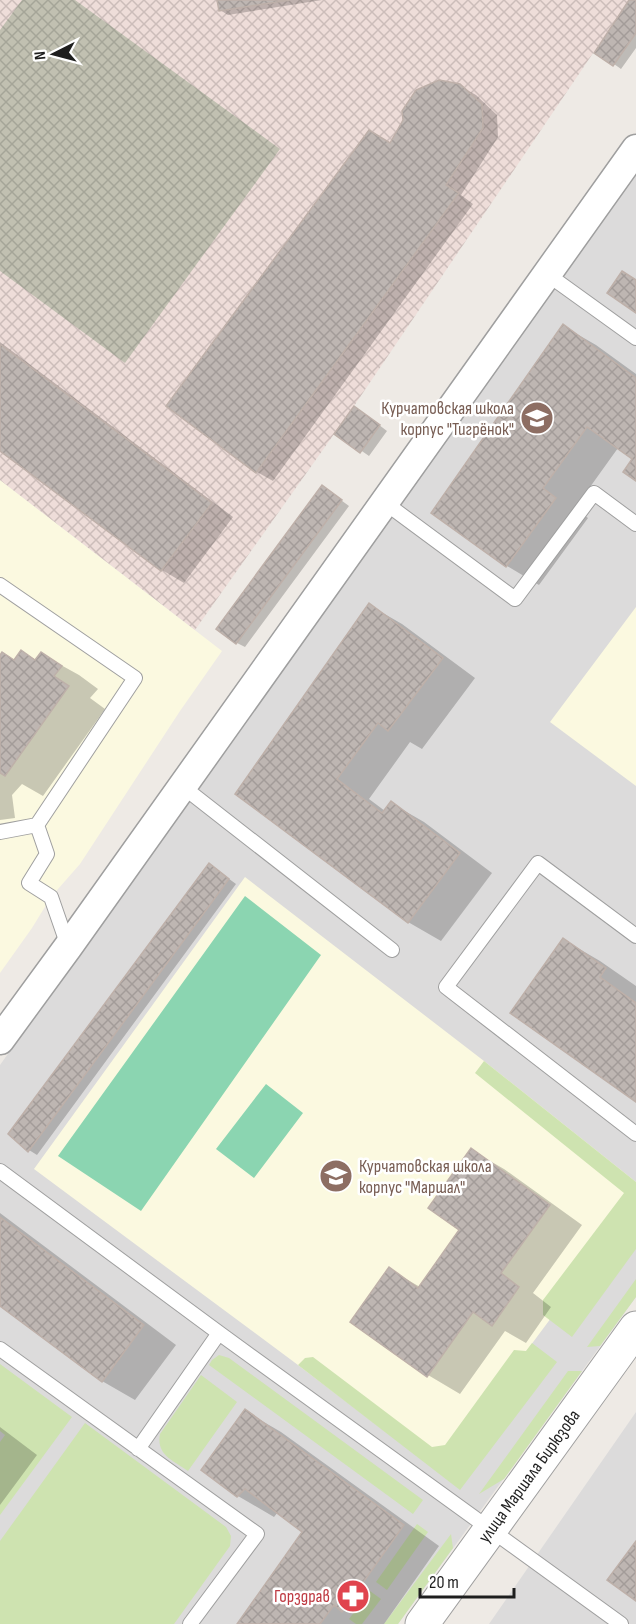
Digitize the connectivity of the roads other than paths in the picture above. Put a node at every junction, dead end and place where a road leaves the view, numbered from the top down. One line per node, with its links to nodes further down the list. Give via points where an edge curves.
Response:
1 (636, 149): 2 (street)
2 (547, 274): 3 (lane); 4 (street)
3 (636, 338)
4 (384, 502): 5 (lane, via 515,599 594,493); 7 (street)
5 (636, 524)
6 (0, 585): 8 (lane, via 135,678)
7 (182, 786): 11 (street); 12 (lane)
8 (37, 825): 9 (lane); 11 (lane, via 47,854 29,883 51,897)
9 (0, 832)
10 (636, 936): 14 (lane, via 538,863 446,987)
11 (68, 947): 13 (street)
12 (392, 950)
13 (0, 1040)
14 (636, 1134)
15 (0, 1171): 16 (lane)
16 (219, 1333): 19 (lane); 20 (lane)
17 (633, 1340): 20 (street, улица Маршала Бирюзова)
18 (0, 1349): 19 (lane)
19 (138, 1449): 21 (lane, via 257,1534)
20 (491, 1529): 22 (street, улица Маршала Бирюзова); 23 (lane)
21 (190, 1624)
22 (422, 1624)
23 (621, 1624)

